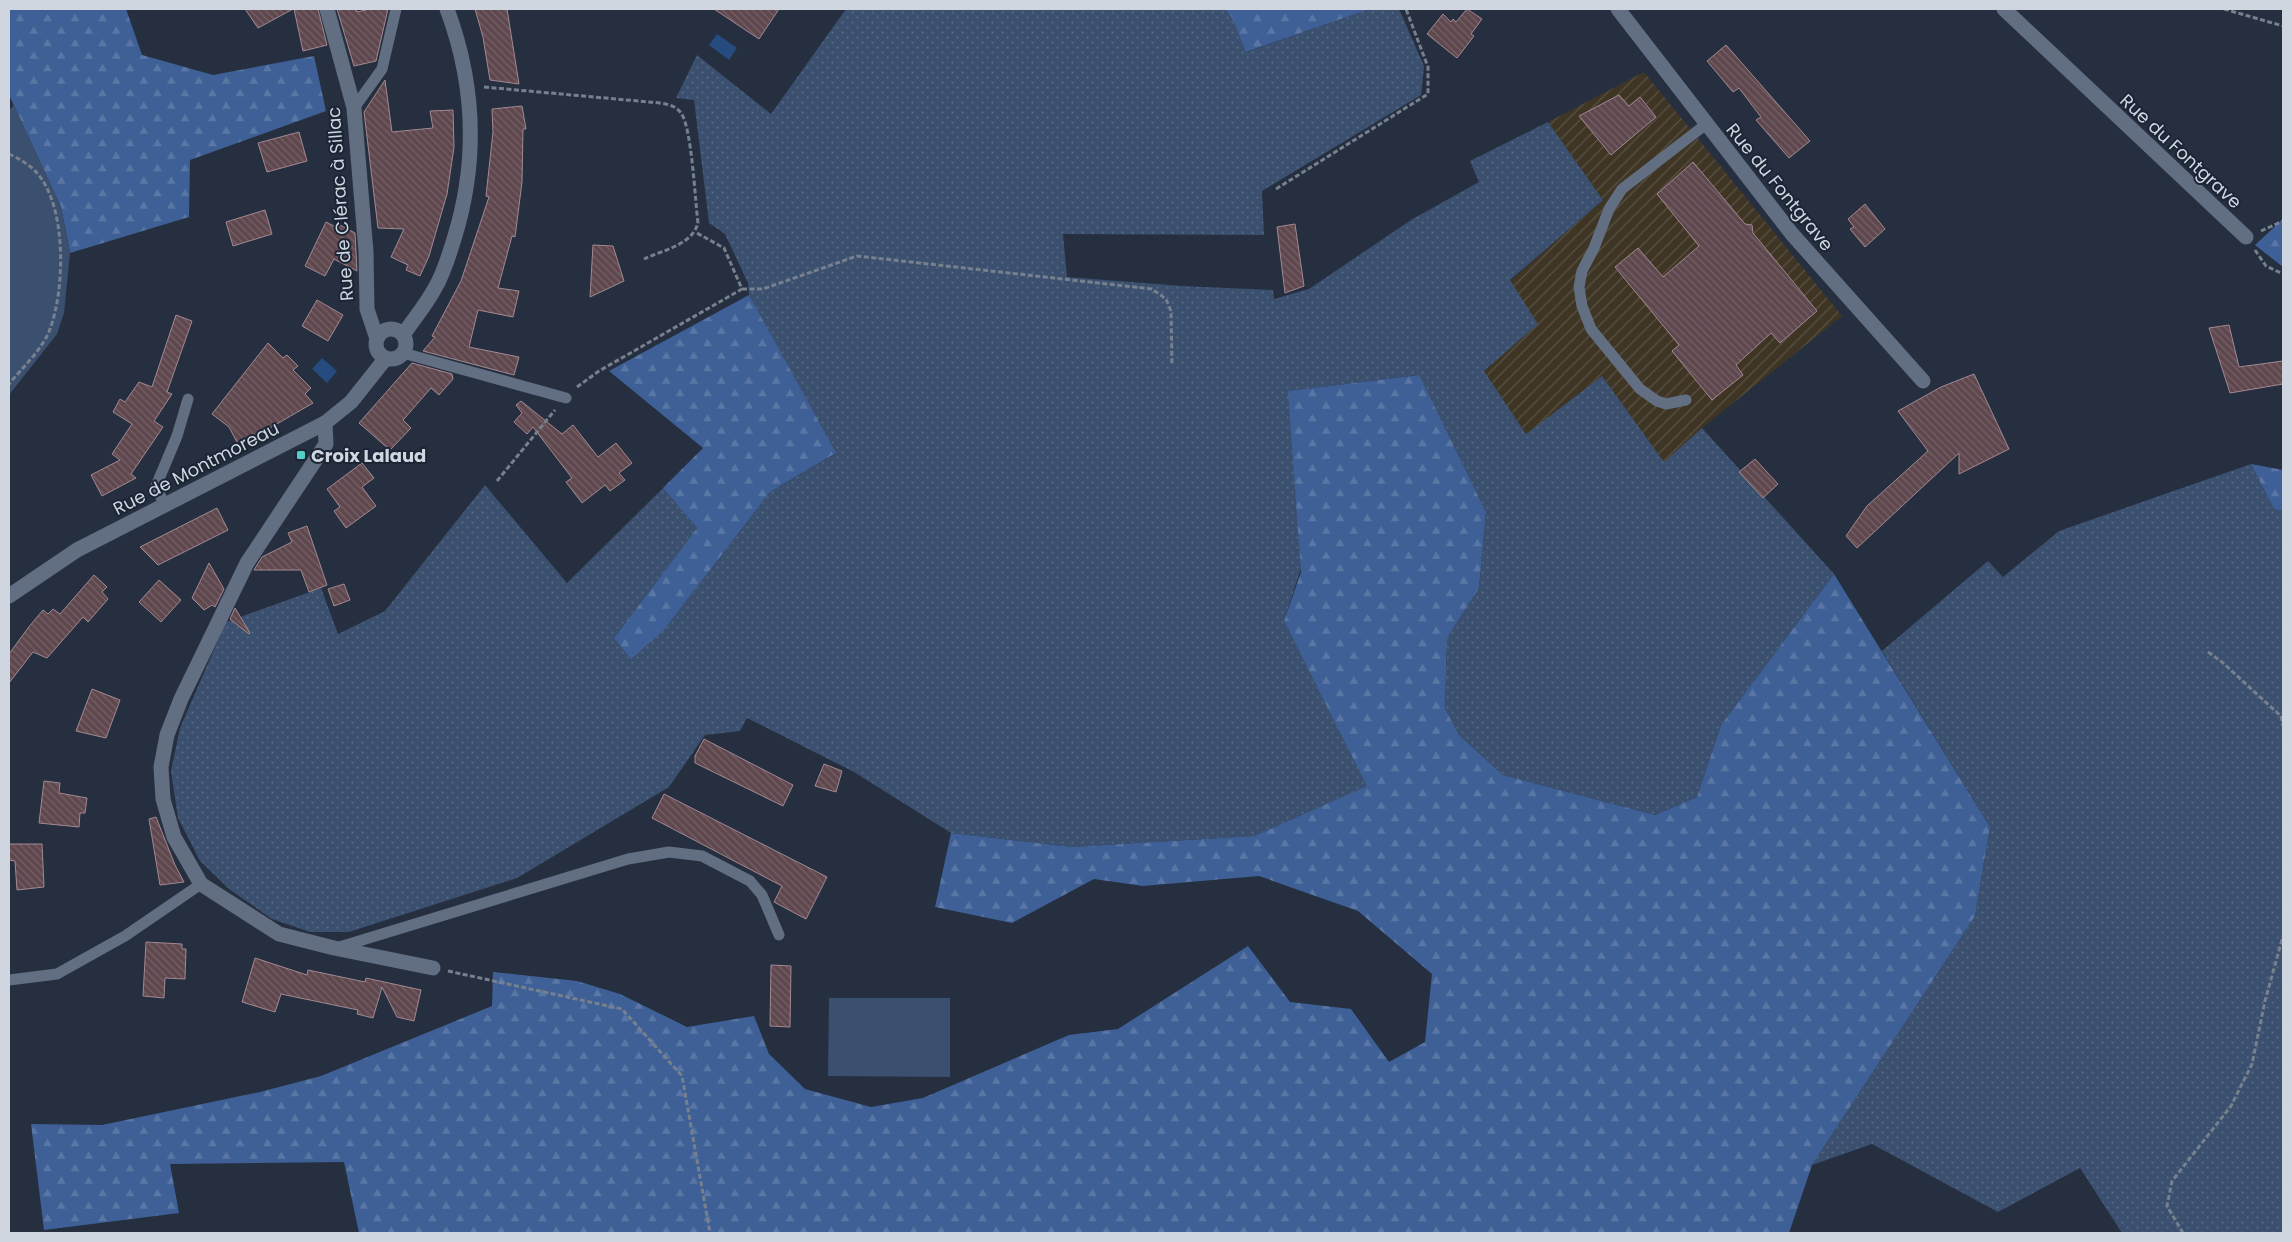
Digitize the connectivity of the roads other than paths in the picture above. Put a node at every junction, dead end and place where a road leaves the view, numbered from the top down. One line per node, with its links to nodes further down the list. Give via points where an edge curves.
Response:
1 (327, 9): 6 (street, Rue de Clérac à Sillac)
2 (396, 9): 6 (lane, via 382,69)
3 (447, 9): 9 (street, via 464,62 468,87 470,166 449,258 436,288)
4 (1618, 9): 7 (street, Rue du Fontgrave)
5 (2004, 9): 8 (street, Rue du Fontgrave)
6 (354, 108): 10 (street, Rue de Clérac à Sillac, via 366,252 367,309)
7 (1705, 125): 13 (street, Rue du Fontgrave, via 1792,234); 16 (lane, via 1622,189 1609,209 1578,287 1591,329 1640,389 1666,404)
8 (2246, 237)
9 (403, 335): 10 (street, via 391,329); 11 (street, via 406,344)
10 (377, 339): 12 (street, via 379,352)
11 (403, 353): 12 (street, via 395,358); 14 (lane)
12 (386, 358): 17 (street, Rue de Montmoreau, via 351,402)
13 (1922, 381)
14 (566, 398)
15 (188, 399): 18 (lane, via 156,486)
16 (1686, 400)
17 (325, 423): 18 (street, Rue de Montmoreau); 20 (street, via 326,444 247,563 167,735 161,767 162,800 174,837)
18 (164, 504): 19 (street, Rue de Montmoreau, via 77,550)
19 (9, 596)
20 (201, 884): 22 (street, via 279,934); 24 (lane, via 125,936 57,974)
21 (779, 935): 22 (lane, via 762,895 750,881 702,856 670,852 628,859)
22 (334, 948): 23 (street)
23 (433, 968)
24 (9, 980)

